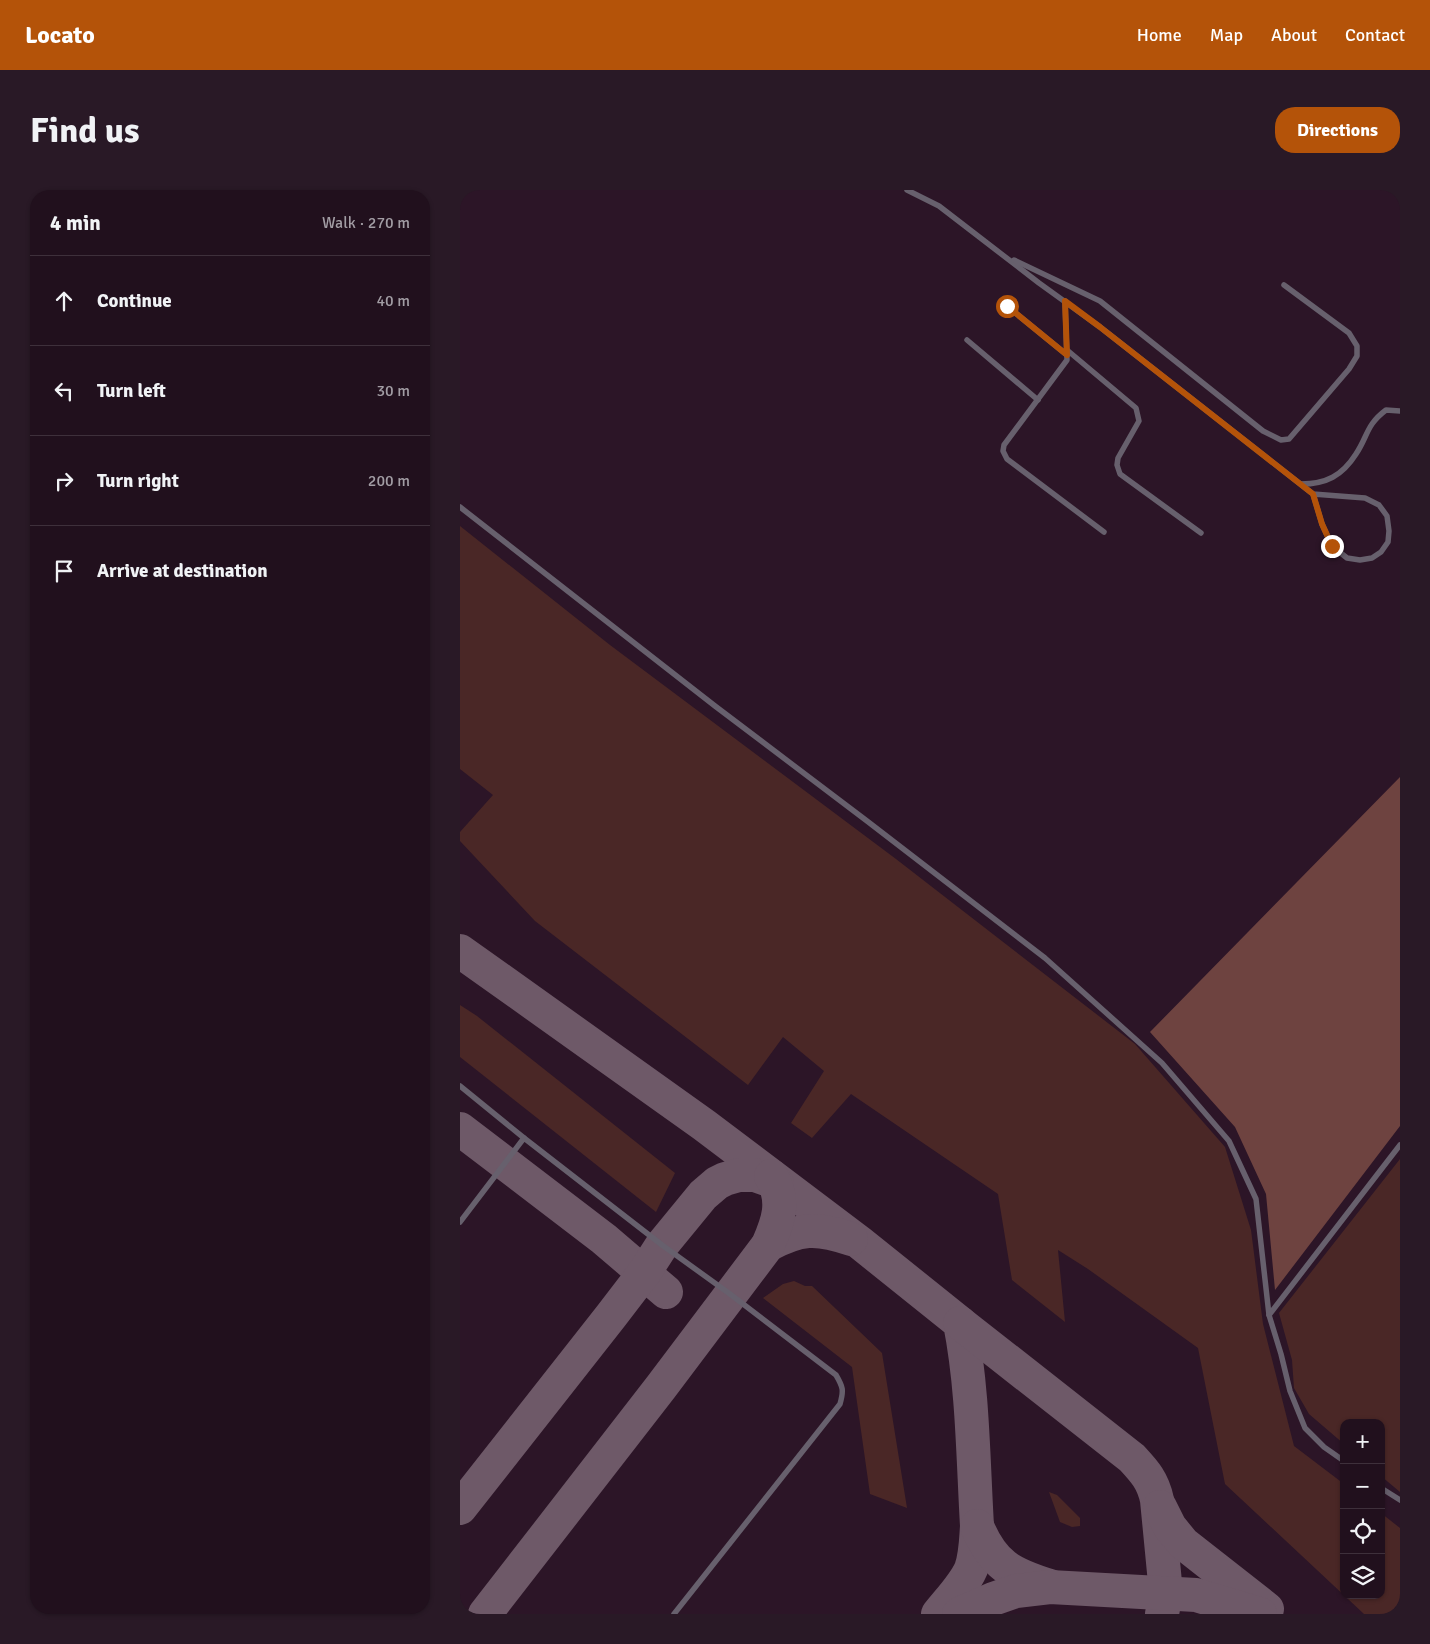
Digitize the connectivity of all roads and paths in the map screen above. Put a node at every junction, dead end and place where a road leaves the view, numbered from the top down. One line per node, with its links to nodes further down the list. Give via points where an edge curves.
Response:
1 (907, 190): 2 (lane, via 939,206)
2 (1003, 255): 3 (lane, via 1100,301 1263,431 1281,440 1288,439 1357,356 1357,346 1349,333); 4 (lane)
3 (1284, 285)
4 (1065, 301): 7 (lane); 10 (lane)
5 (1007, 306): 7 (lane)
6 (967, 340): 8 (lane)
7 (1067, 352): 8 (lane, via 1067,360); 14 (lane, via 1136,408 1139,421 1118,458 1120,474)
8 (1038, 400): 13 (lane, via 1004,445 1003,451 1008,459)
9 (1400, 412): 10 (lane, via 1386,410 1378,416 1356,454 1340,473 1330,480)
10 (1301, 484): 11 (lane)
11 (1313, 494): 11 (lane, via 1332,546 1347,558 1360,560 1381,552 1388,542 1389,531 1387,516 1379,504 1365,498)
12 (460, 508): 19 (lane, via 1045,958 1162,1063 1229,1141 1256,1199)
13 (1104, 532)
14 (1200, 532)
15 (461, 1090): 16 (lane)
16 (524, 1138): 18 (lane); 23 (lane, via 836,1375 842,1387 840,1404)
17 (1400, 1145): 19 (lane)
18 (460, 1222)
19 (1269, 1315): 20 (lane, via 1290,1391 1305,1428)
20 (1340, 1458)
21 (1385, 1491): 22 (lane)
22 (1400, 1500)
23 (674, 1614)

